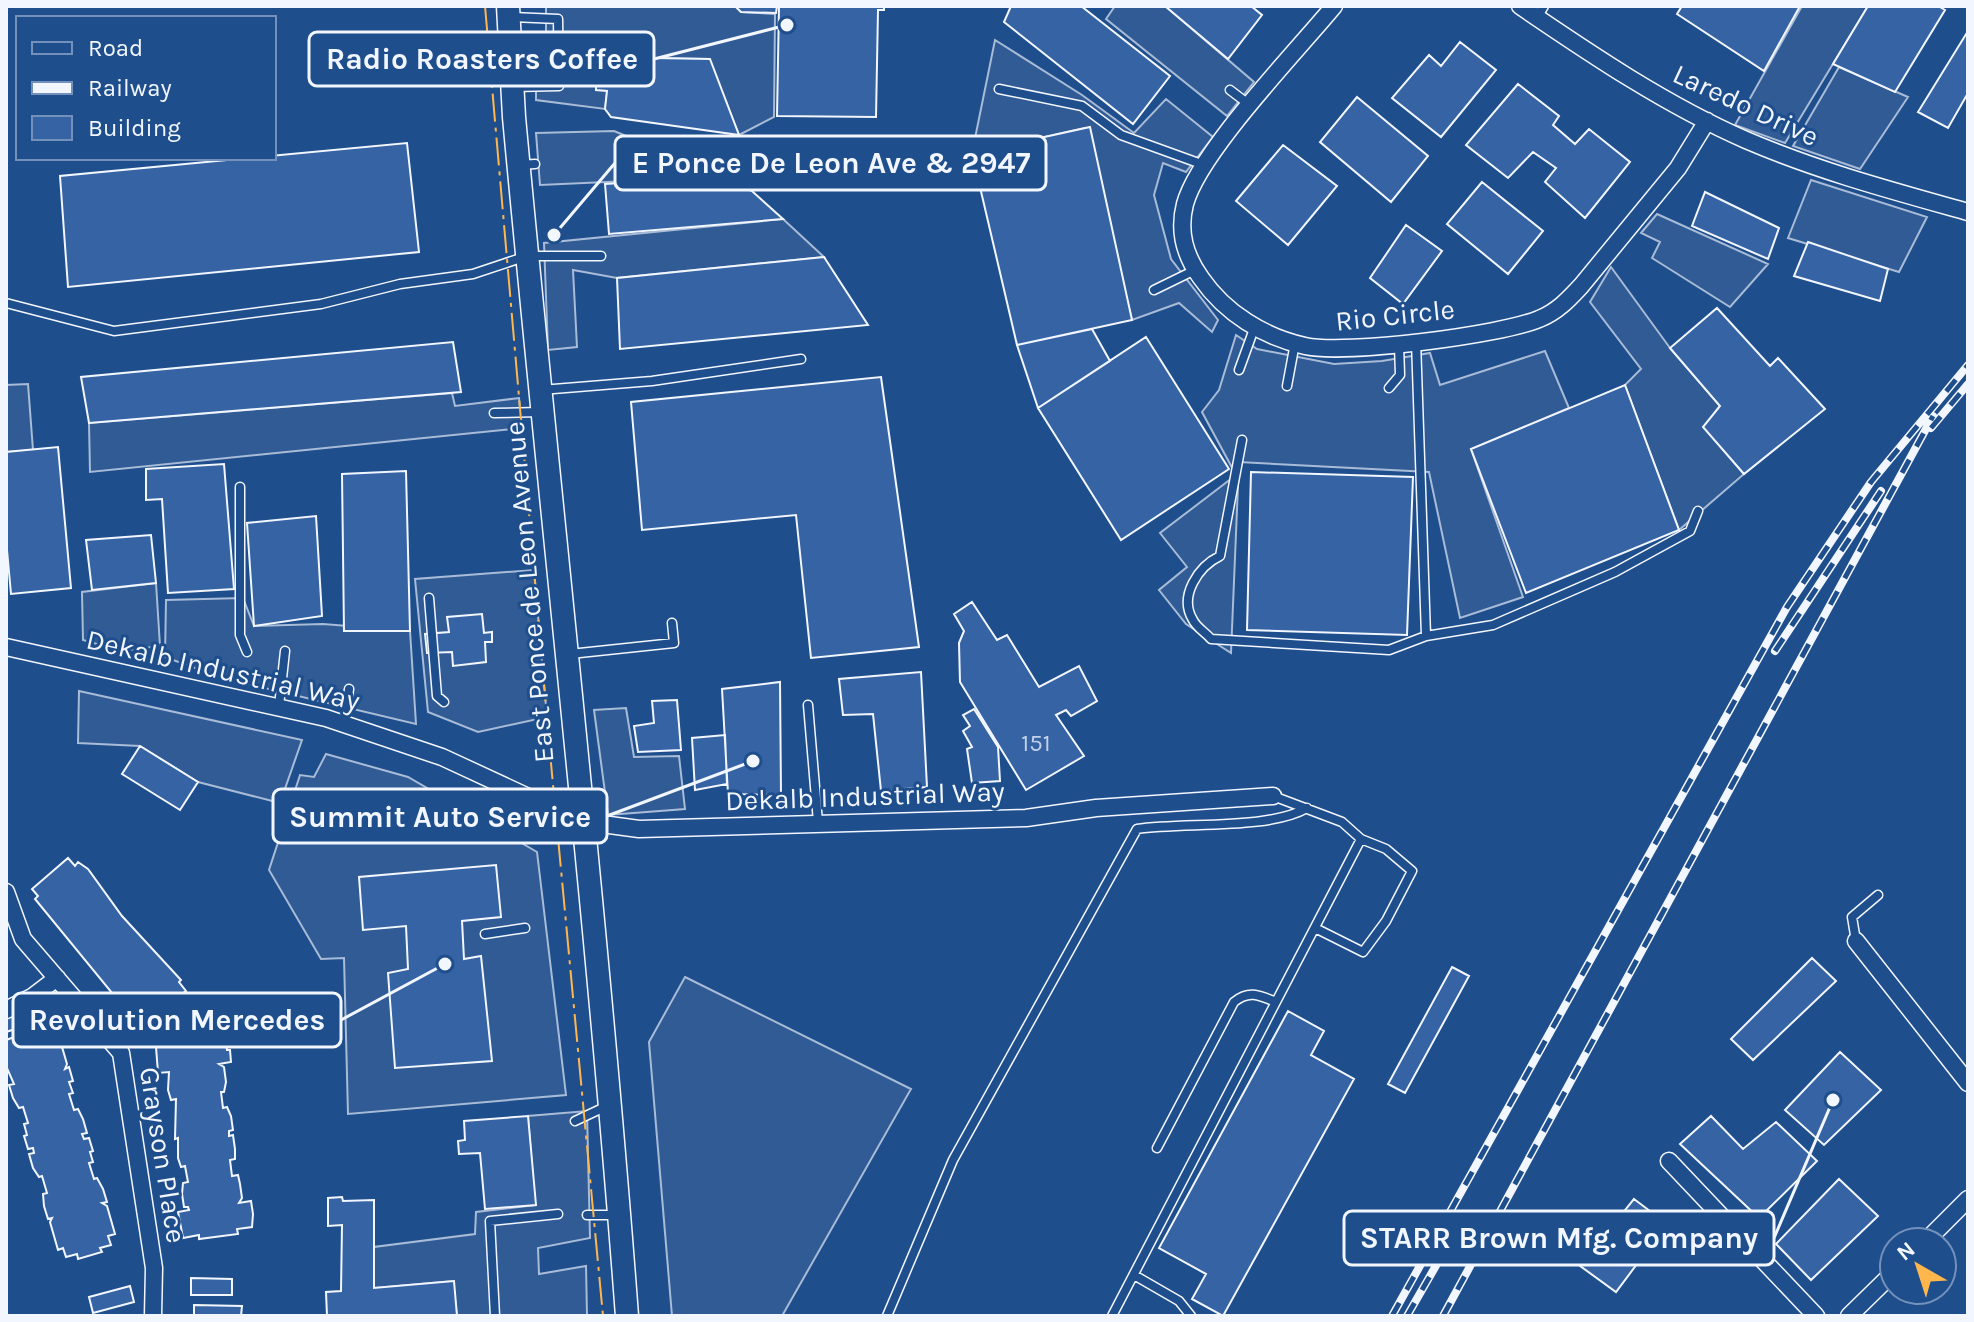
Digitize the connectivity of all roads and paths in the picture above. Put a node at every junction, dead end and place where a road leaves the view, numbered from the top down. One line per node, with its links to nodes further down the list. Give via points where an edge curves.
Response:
1 (1334, 6): 8 (street, Rio Circle)
2 (1520, 6): 4 (street, Laredo Drive)
3 (508, 11): 5 (main road, East Ponce de Leon Avenue); 5 (lane, via 558,19 559,86)
4 (1541, 12): 9 (street, Laredo Drive)
5 (512, 87): 12 (main road, East Ponce de Leon Avenue, via 527,165)
6 (999, 89): 10 (lane, via 1082,106 1121,135)
7 (1230, 90): 8 (lane)
8 (1251, 106): 10 (street, Rio Circle)
9 (1707, 121): 11 (street, Laredo Drive, via 1842,176); 18 (street, Rio Circle, via 1678,168 1590,282 1565,304 1541,319)
10 (1204, 165): 14 (street, Rio Circle, via 1189,192 1182,224)
11 (1968, 212)
12 (527, 256): 13 (lane); 16 (lane, via 473,274 400,284 321,304 114,331); 24 (main road, East Ponce de Leon Avenue)
13 (601, 256)
14 (1196, 270): 15 (lane); 17 (street, Rio Circle, via 1224,304)
15 (1154, 290)
16 (6, 303)
17 (1255, 326): 19 (street, Rio Circle); 21 (lane)
18 (1408, 341): 19 (street, Rio Circle, via 1345,350); 23 (lane, via 1400,375); 31 (lane)
19 (1296, 343): 22 (lane)
20 (801, 359): 24 (lane)
21 (1239, 370)
22 (1287, 386)
23 (1389, 388)
24 (541, 401): 25 (lane); 35 (main road, East Ponce de Leon Avenue)
25 (494, 413)
26 (1242, 440): 31 (lane, via 1220,556 1205,563 1188,590 1191,619 1211,639 1389,650)
27 (240, 487): 34 (lane, via 240,635)
28 (1698, 511): 31 (lane, via 1690,531 1615,572 1493,625)
29 (429, 598): 37 (lane, via 437,696)
30 (672, 623): 35 (lane, via 674,643)
31 (1426, 636)
32 (6, 647): 39 (street, Dekalb Industrial Way)
33 (285, 651): 39 (lane)
34 (247, 652)
35 (565, 655): 43 (main road, East Ponce de Leon Avenue)
36 (349, 689): 40 (lane)
37 (444, 702)
38 (808, 705): 44 (lane)
39 (279, 706): 40 (street, Dekalb Industrial Way)
40 (345, 724): 43 (street, Dekalb Industrial Way, via 442,757)
41 (1273, 796): 42 (lane); 44 (street, Dekalb Industrial Way, via 1026,818)
42 (1307, 808): 45 (lane, via 1342,822); 70 (lane, via 1287,819 1137,829 953,1160)
43 (580, 821): 44 (street, Dekalb Industrial Way, via 639,829); 56 (main road, East Ponce de Leon Avenue)
44 (818, 822)
45 (1361, 839): 49 (lane); 49 (lane, via 1386,849 1412,871 1406,883 1363,952)
46 (6, 892): 52 (street, Grayson Place, via 23,939)
47 (1878, 895): 51 (lane, via 1852,917)
48 (525, 928): 50 (lane)
49 (1315, 928): 53 (lane)
50 (485, 934)
51 (1856, 941): 55 (street)
52 (57, 978): 54 (street); 67 (street, Grayson Place, via 121,1053 154,1268)
53 (1276, 1002): 58 (lane, via 1254,993 1234,1002); 65 (lane)
54 (6, 1010)
55 (1968, 1083)
56 (611, 1104): 57 (lane); 63 (main road, East Ponce de Leon Avenue)
57 (575, 1121)
58 (1157, 1148)
59 (1669, 1161): 73 (street)
60 (1968, 1199): 64 (street)
61 (558, 1214): 68 (lane, via 490,1221)
62 (587, 1215): 63 (lane)
63 (620, 1215): 69 (main road, East Ponce de Leon Avenue)
64 (1941, 1226)
65 (1134, 1275): 71 (lane); 72 (lane, via 1179,1301)
66 (1878, 1288): 74 (street)
67 (153, 1316)
68 (495, 1316)
69 (627, 1316)
70 (887, 1316)
71 (1112, 1316)
72 (1191, 1316)
73 (1816, 1316)
74 (1849, 1316)

